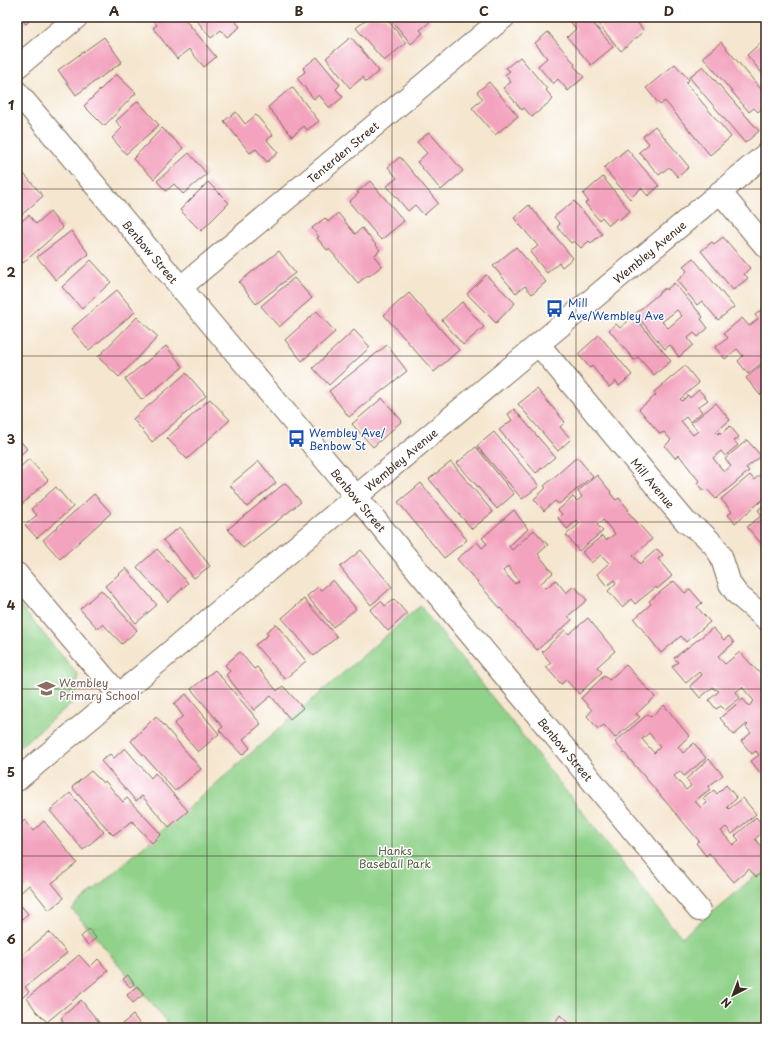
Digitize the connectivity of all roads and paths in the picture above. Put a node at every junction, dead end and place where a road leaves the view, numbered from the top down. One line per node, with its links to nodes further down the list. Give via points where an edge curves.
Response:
1 (77, 17): 3 (street)
2 (504, 17): 8 (street, Tenterden Street)
3 (17, 67)
4 (17, 92): 8 (street, Benbow Street)
5 (766, 154): 6 (street, Wembley Avenue)
6 (720, 192): 7 (street); 9 (street, Wembley Avenue)
7 (766, 247)
8 (180, 288): 10 (street, Benbow Street)
9 (538, 345): 10 (street, Wembley Avenue); 12 (street, Mill Avenue, via 686,522 714,545 721,556 730,584 737,594)
10 (356, 497): 13 (street, Wembley Avenue); 15 (street, Benbow Street)
11 (17, 574): 13 (street)
12 (766, 619)
13 (119, 695): 14 (street, Wembley Avenue)
14 (17, 780)
15 (699, 910)

